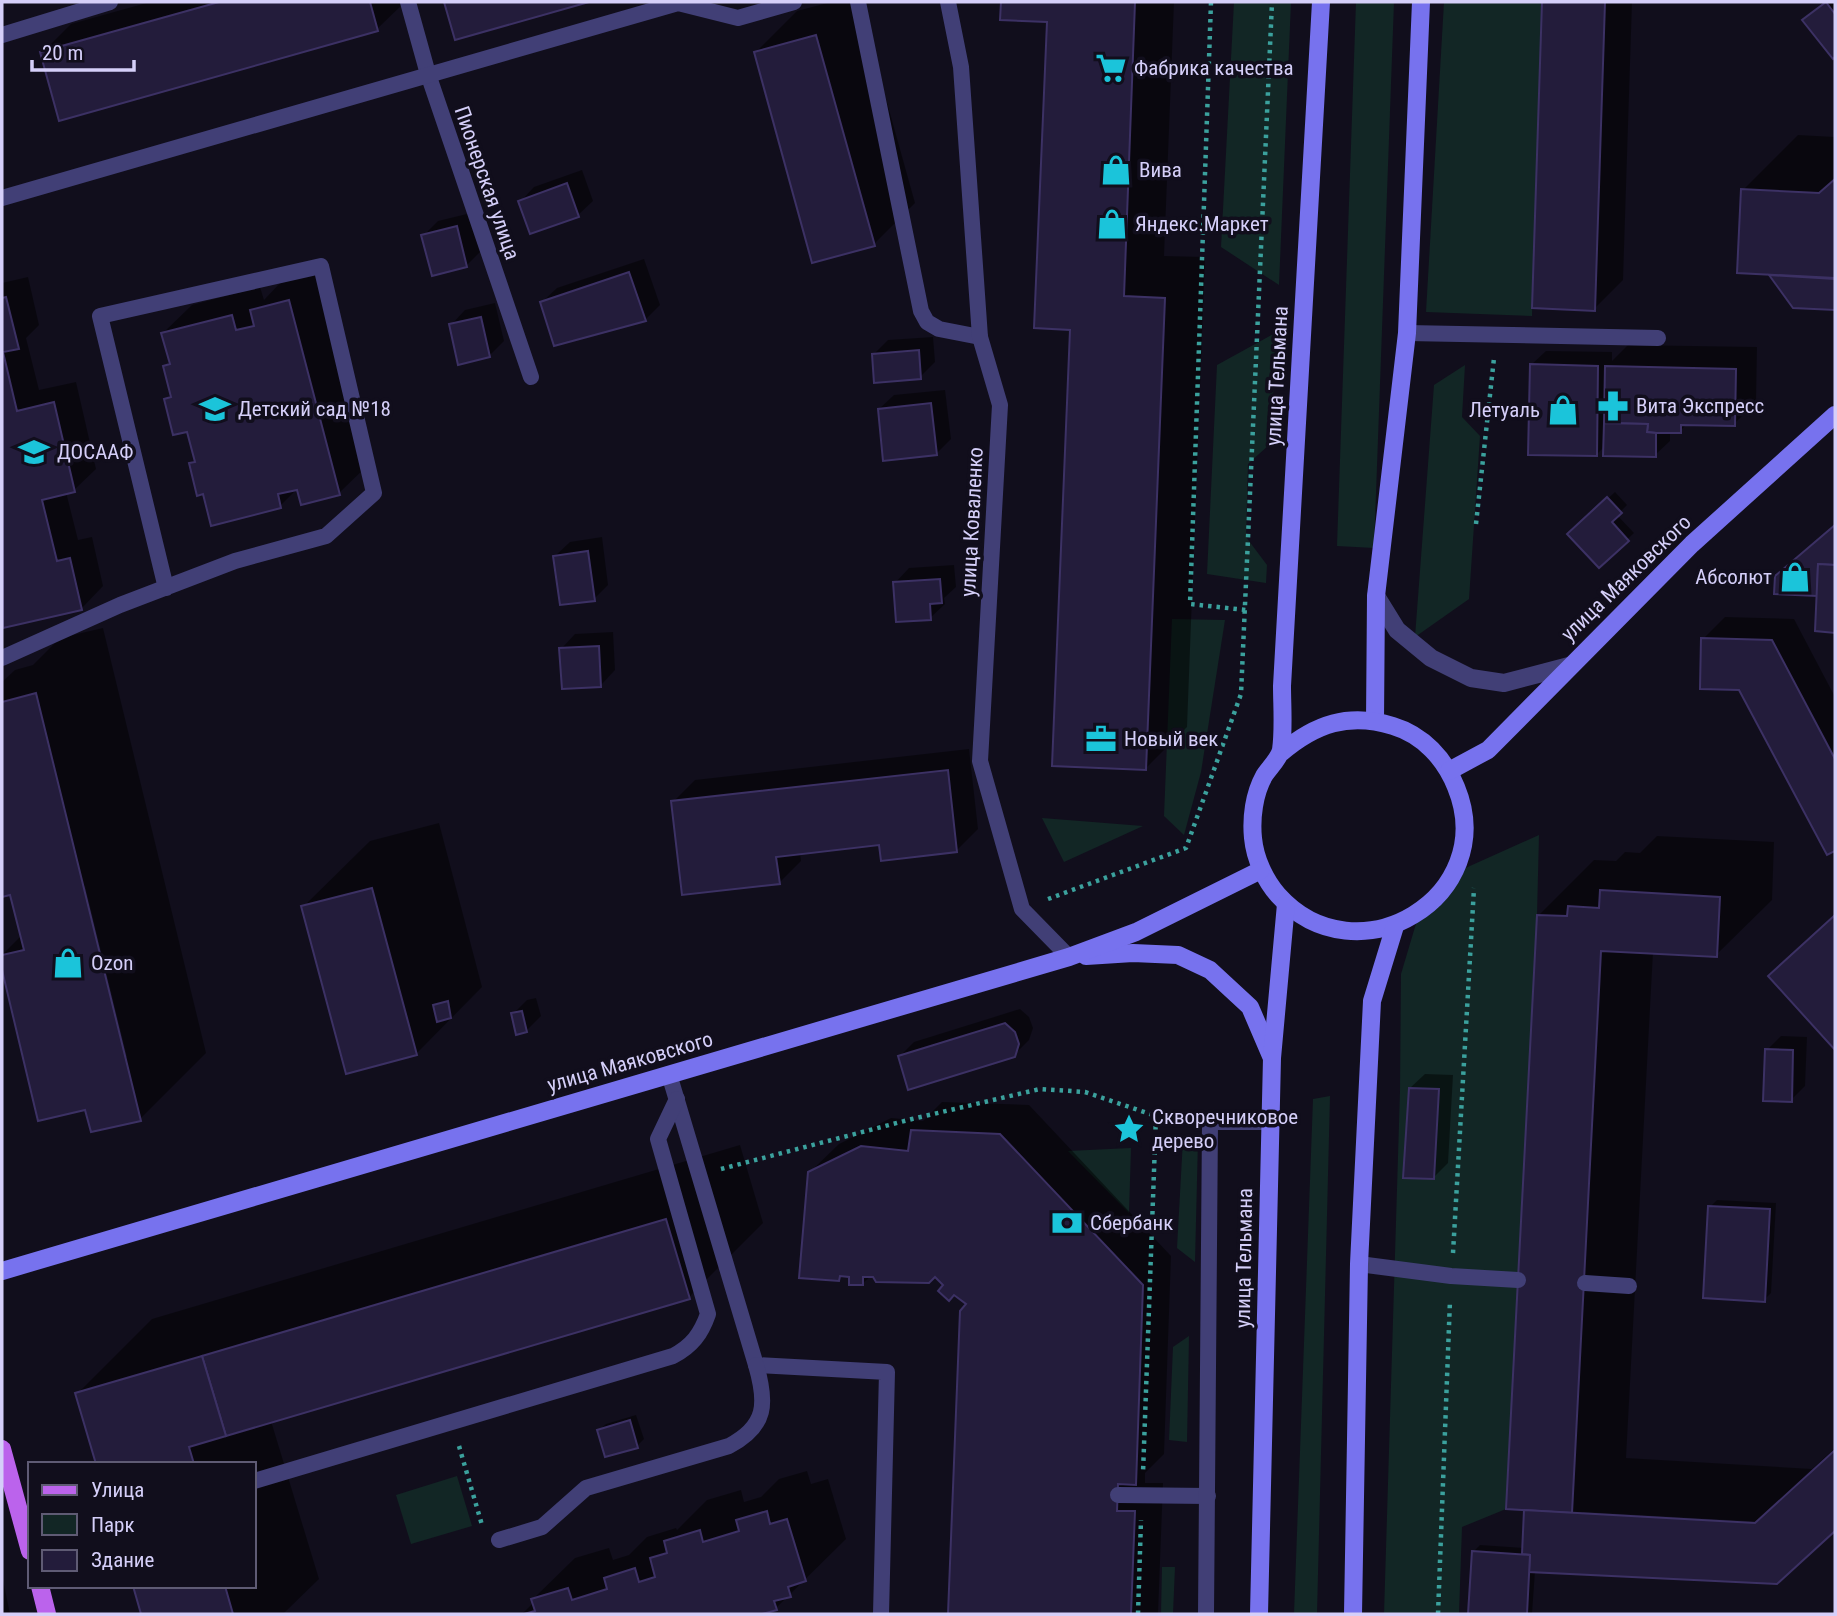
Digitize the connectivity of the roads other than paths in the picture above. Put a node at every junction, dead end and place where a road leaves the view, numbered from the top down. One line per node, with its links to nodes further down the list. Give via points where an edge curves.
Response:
1 (408, 2): 9 (lane, Пионерская улица)
2 (794, 2): 9 (lane, via 738,18 678,3)
3 (858, 2): 12 (lane, via 922,311 927,322 939,329)
4 (948, 2): 12 (lane, улица Коваленко, via 961,67)
5 (1321, 2): 21 (main road, улица Тельмана)
6 (1421, 2): 11 (main road)
7 (105, 3): 8 (lane)
8 (2, 35)
9 (428, 74): 10 (lane); 14 (lane, Пионерская улица)
10 (2, 198)
11 (1407, 332): 13 (lane); 17 (main road)
12 (979, 337): 26 (lane, улица Коваленко, via 1000,405 980,761 1022,909)
13 (1658, 338)
14 (531, 377)
15 (1835, 415): 19 (main road, улица Маяковского, via 1692,544)
16 (166, 588): 16 (lane, via 100,316 321,266 374,493 326,536 235,561); 18 (lane)
17 (1376, 596): 19 (street, via 1397,630 1431,658 1471,678 1504,683); 20 (main road)
18 (2, 658)
19 (1569, 666): 22 (main road, улица Маяковского, via 1488,750)
20 (1374, 720): 21 (main road, via 1324,725); 22 (main road, via 1417,737)
21 (1281, 752): 23 (main road, via 1263,778 1253,808 1252,839)
22 (1449, 771): 25 (main road, via 1461,800 1465,831 1459,861 1444,889 1422,911)
23 (1261, 870): 24 (main road); 26 (main road, улица Маяковского, via 1136,932)
24 (1286, 904): 25 (main road, via 1310,921 1338,930 1367,932); 27 (main road, улица Тельмана)
25 (1395, 926): 31 (main road, via 1373,1001)
26 (1069, 957): 27 (main road, via 1178,955 1210,970 1250,1007); 28 (main road, улица Маяковского)
27 (1272, 1058): 30 (main road, улица Тельмана)
28 (669, 1074): 29 (lane); 32 (main road, улица Маяковского)
29 (677, 1099): 36 (lane); 38 (lane, via 658,1139 708,1314 701,1333 688,1348)
30 (1270, 1122): 40 (lane, via 1210,1122); 47 (main road, улица Тельмана)
31 (1359, 1264): 33 (lane); 48 (main road)
32 (2, 1271)
33 (1518, 1280)
34 (1585, 1283): 35 (lane)
35 (1629, 1286)
36 (756, 1365): 41 (lane, via 764,1409 744,1438 586,1488 542,1527); 45 (lane, via 887,1372)
37 (2, 1449): 42 (main road)
38 (256, 1480)
39 (1118, 1495): 40 (lane)
40 (1208, 1496): 46 (lane)
41 (499, 1540)
42 (28, 1543)
43 (40, 1588): 44 (main road)
44 (47, 1614)
45 (881, 1614)
46 (1206, 1614)
47 (1259, 1614)
48 (1353, 1614)

